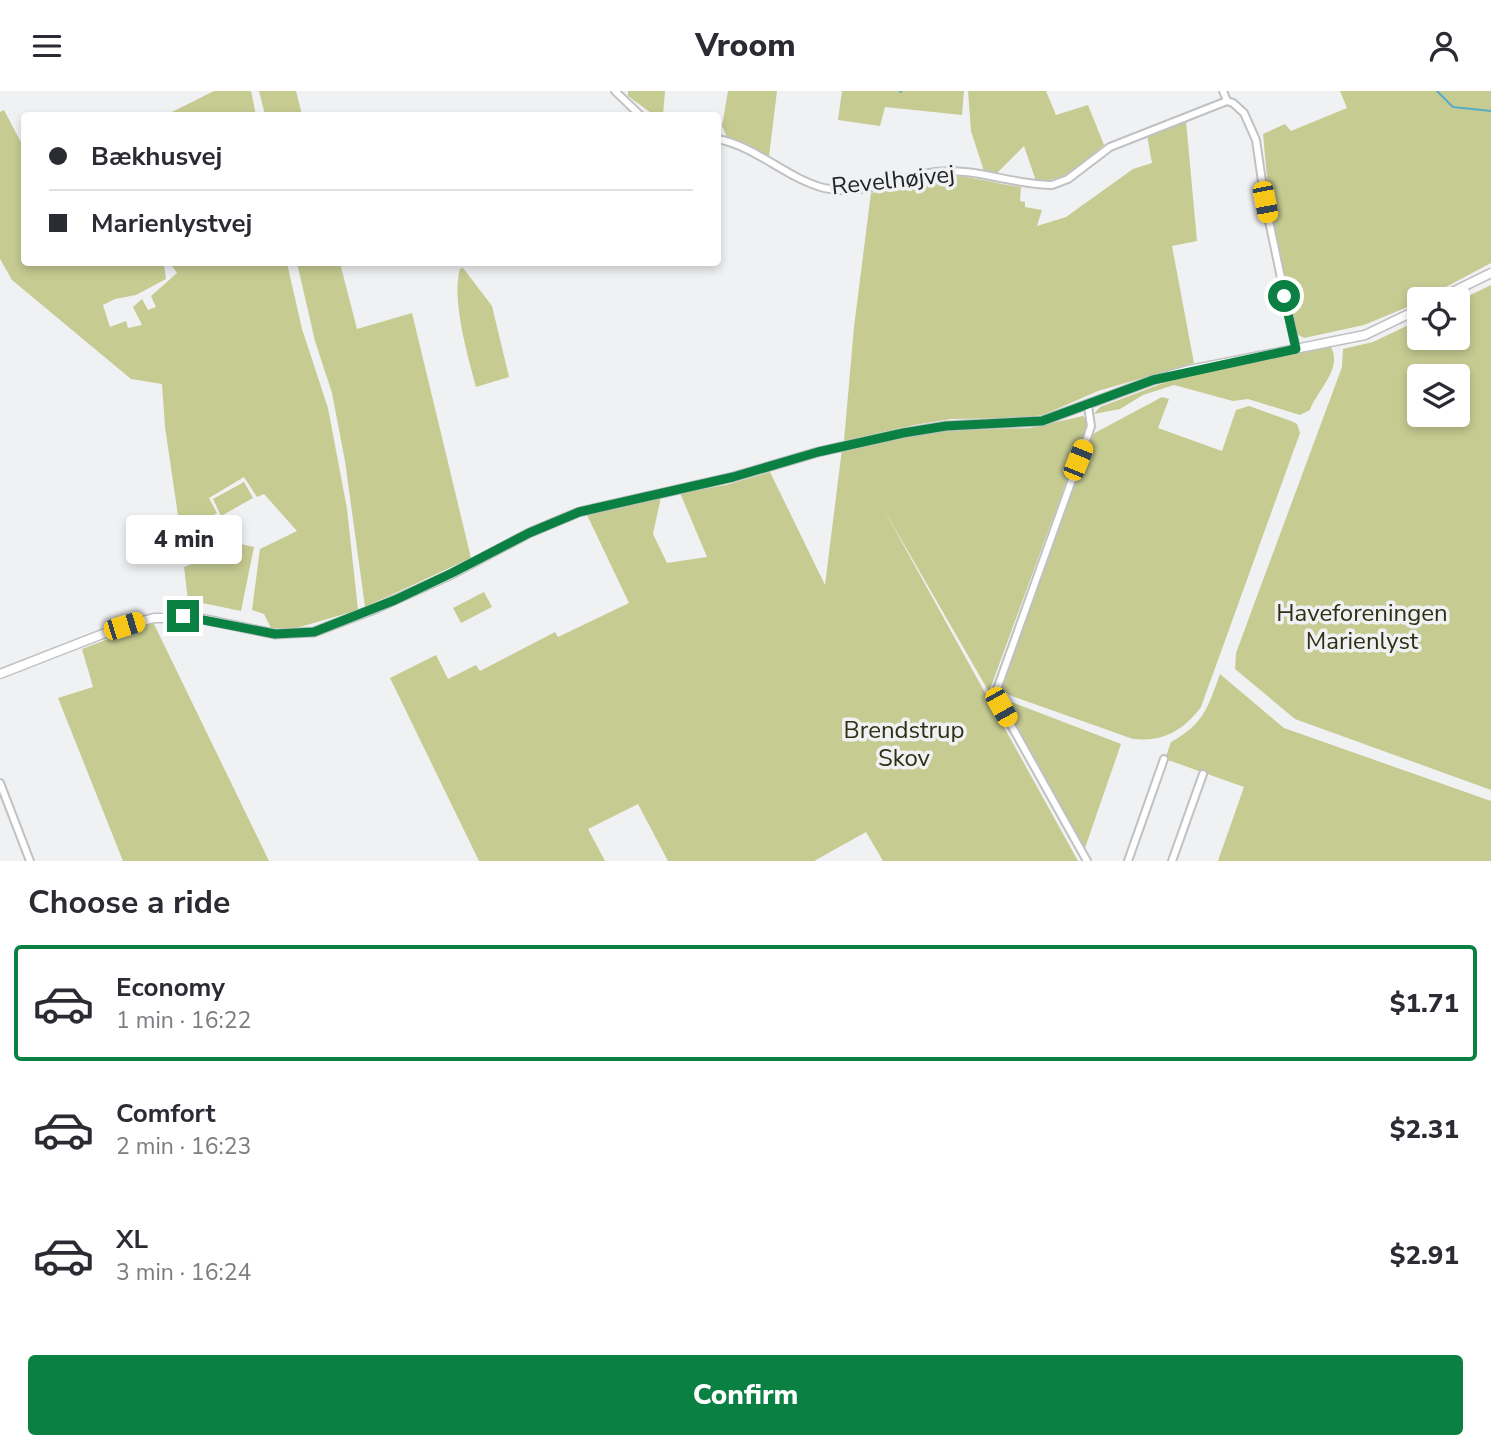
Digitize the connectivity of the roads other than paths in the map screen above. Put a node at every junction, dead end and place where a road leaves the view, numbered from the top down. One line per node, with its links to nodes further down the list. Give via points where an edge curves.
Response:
1 (615, 91): 4 (street)
2 (1223, 91): 3 (street)
3 (1227, 101): 5 (street, Revelhøjvej, via 1110,147 1068,179 1052,185 947,171 835,190 799,178); 9 (street, via 1247,116 1256,140)
4 (637, 112)
5 (721, 140)
6 (1491, 273): 7 (street)
7 (1462, 287)
8 (1407, 315): 9 (street, via 1364,335)
9 (1296, 349): 10 (street, via 1153,380)
10 (1088, 406): 11 (street, via 1042,421 903,433 589,509 537,529 377,608 314,632 275,634 198,618 154,618); 16 (street, via 1091,426 996,692)
11 (0, 674)
12 (1164, 759): 17 (street)
13 (1203, 774): 18 (street)
14 (0, 783): 15 (street)
15 (30, 861)
16 (1087, 861)
17 (1128, 861)
18 (1172, 861)

